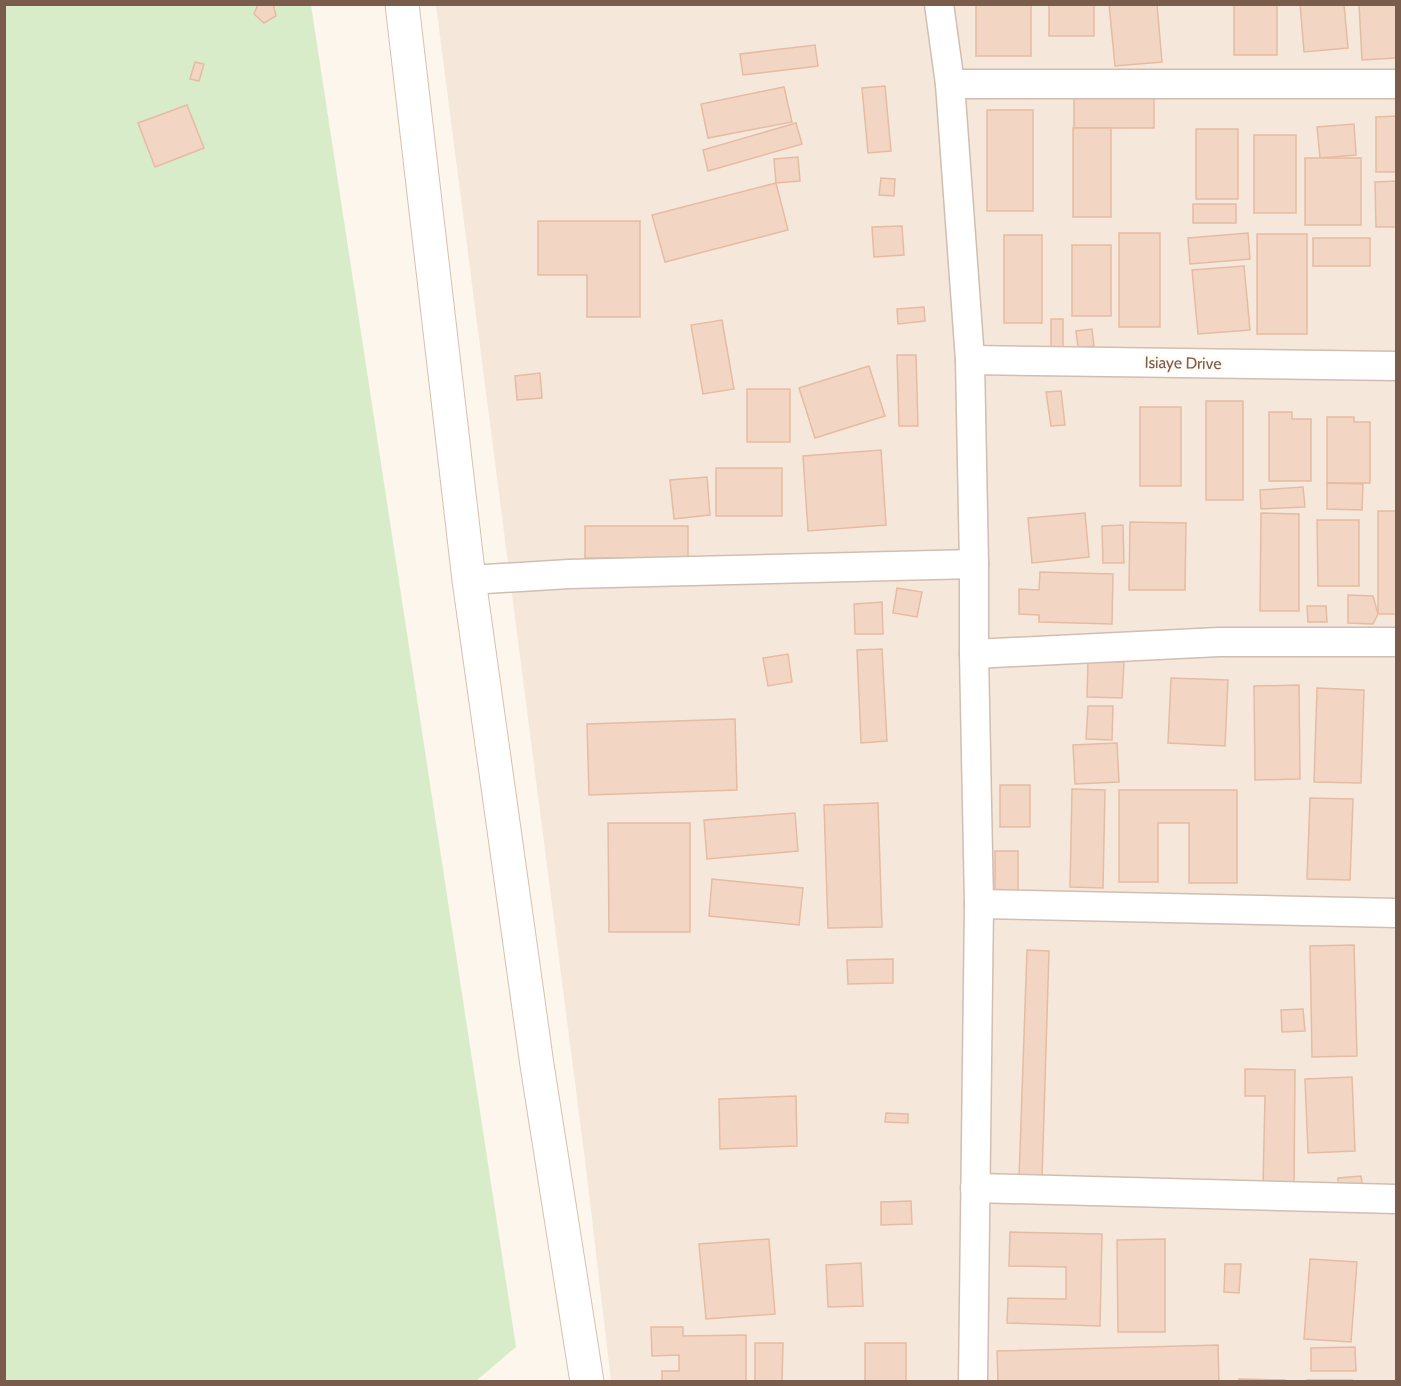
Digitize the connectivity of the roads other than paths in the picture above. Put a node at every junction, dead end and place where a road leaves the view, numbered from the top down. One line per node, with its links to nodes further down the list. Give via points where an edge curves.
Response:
1 (402, 4): 8 (main road)
2 (939, 4): 3 (street)
3 (950, 84): 4 (street); 5 (street)
4 (1396, 84)
5 (970, 360): 6 (street, Isiaye Drive); 7 (street)
6 (1396, 366)
7 (974, 564): 8 (street, via 569,573); 10 (street)
8 (469, 580): 15 (main road)
9 (1396, 642): 10 (street, via 1219,642)
10 (974, 654): 11 (street)
11 (979, 904): 12 (street); 13 (street)
12 (1396, 913)
13 (975, 1188): 14 (street); 16 (street)
14 (1396, 1199)
15 (586, 1382)
16 (973, 1382)

